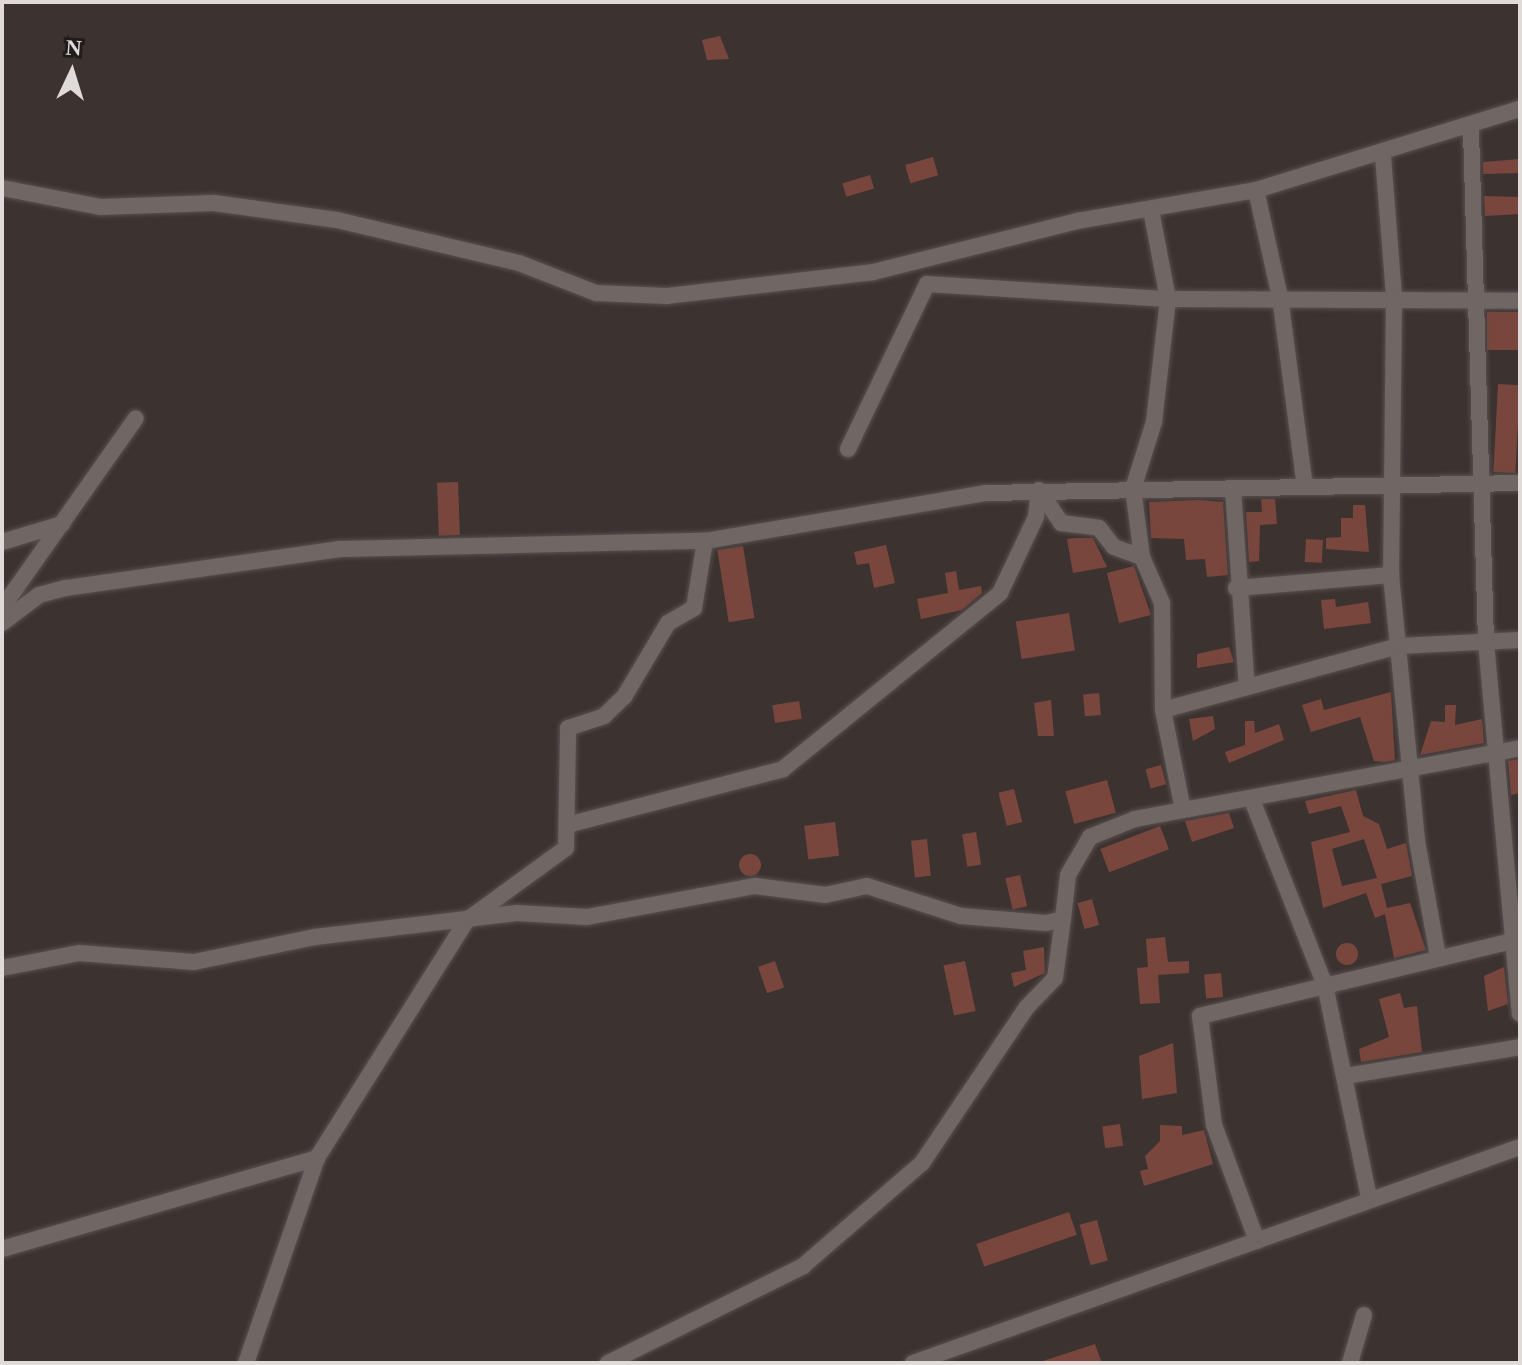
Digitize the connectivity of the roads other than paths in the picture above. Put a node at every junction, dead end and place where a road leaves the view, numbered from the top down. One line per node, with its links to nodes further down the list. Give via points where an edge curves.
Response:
1 (1520, 109): 2 (street)
2 (1471, 130): 3 (street); 10 (street)
3 (1383, 156): 5 (street); 8 (street)
4 (2, 188): 6 (street, via 101,207 214,203 337,220 519,263 609,296 778,288)
5 (1256, 190): 6 (street); 7 (street)
6 (1151, 210): 9 (street)
7 (1280, 297): 8 (street); 9 (street); 17 (street)
8 (1394, 297): 10 (street); 16 (street)
9 (1168, 299): 13 (street, via 927,284); 18 (street, via 1154,422)
10 (1480, 300): 11 (street); 14 (street)
11 (1520, 301)
12 (136, 418): 21 (street)
13 (848, 449)
14 (1480, 483): 15 (street); 16 (street); 30 (street)
15 (1520, 483)
16 (1387, 485): 17 (street); 25 (street)
17 (1305, 486): 19 (street)
18 (1133, 489): 19 (street); 20 (street); 24 (street)
19 (1233, 489): 26 (street)
20 (1039, 490): 22 (street, via 931,499); 24 (street, via 1061,523 1099,528 1114,547); 39 (street, via 1036,517 1000,593 783,769)
21 (62, 524): 23 (street); 27 (street)
22 (705, 541): 28 (street, via 339,549 66,588 39,595); 39 (street, via 694,608 668,623 624,697 604,716 568,728)
23 (2, 542)
24 (1142, 557): 33 (street, via 1162,603)
25 (1391, 575): 26 (street); 31 (street)
26 (1236, 588): 32 (street)
27 (2, 608)
28 (2, 623)
29 (1520, 640): 30 (street)
30 (1486, 642): 31 (street); 35 (street)
31 (1399, 646): 32 (street); 36 (street)
32 (1247, 687): 33 (street)
33 (1163, 710): 38 (street)
34 (1520, 748): 35 (street)
35 (1494, 752): 36 (street); 42 (street)
36 (1412, 765): 37 (street); 43 (street)
37 (1252, 800): 38 (street); 45 (street)
38 (1182, 805): 40 (street, via 1090,837 1068,875)
39 (567, 825): 41 (street, via 566,848)
40 (1063, 919): 41 (street, via 1000,922 867,886 825,895 755,886 587,917); 56 (street, via 1055,978 1027,1007 922,1163 803,1266)
41 (467, 920): 44 (street, via 315,937 194,962 79,953); 50 (street)
42 (1516, 939): 43 (street); 46 (street)
43 (1438, 956): 45 (street)
44 (2, 968)
45 (1325, 985): 48 (street); 52 (street, via 1204,1013 1196,1023 1214,1125)
46 (1520, 1013)
47 (1520, 1047): 48 (street)
48 (1345, 1076): 51 (street)
49 (1520, 1147): 51 (street)
50 (317, 1158): 53 (street); 55 (street)
51 (1369, 1198): 52 (street)
52 (1257, 1241): 57 (street)
53 (2, 1249)
54 (1364, 1315): 58 (street)
55 (246, 1363)
56 (608, 1363)
57 (913, 1363)
58 (1350, 1363)

